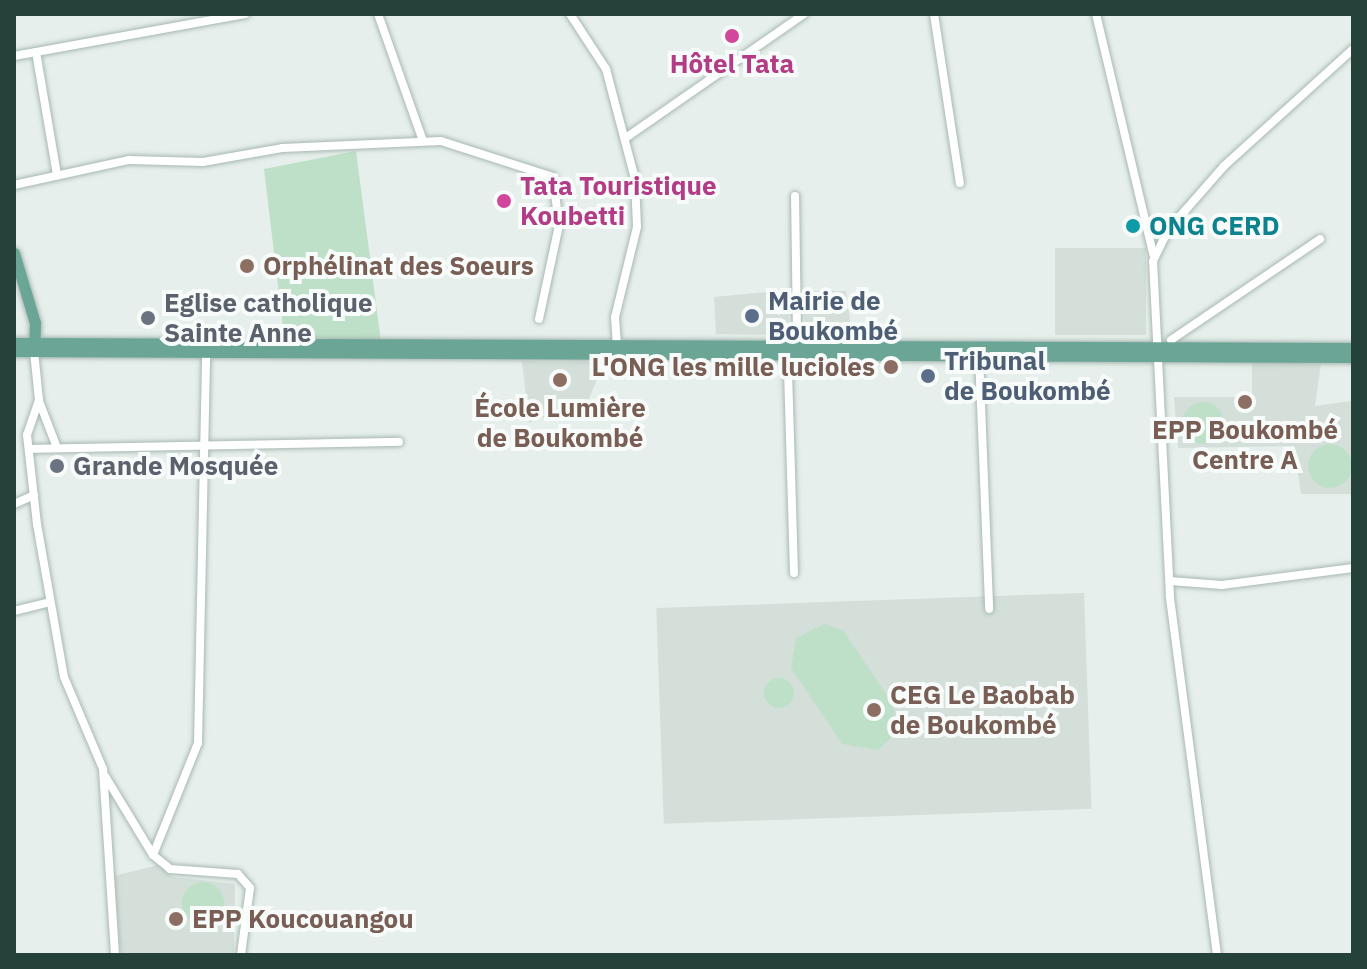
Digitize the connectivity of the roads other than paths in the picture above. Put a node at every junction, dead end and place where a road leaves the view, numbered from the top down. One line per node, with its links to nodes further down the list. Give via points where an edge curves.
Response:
1 (245, 14): 8 (street)
2 (378, 14): 11 (street)
3 (570, 14): 10 (street, via 606,69)
4 (804, 14): 10 (street)
5 (934, 14): 13 (street)
6 (1096, 14): 18 (street)
7 (1353, 49): 18 (street, via 1224,166 1168,230)
8 (36, 52): 9 (street); 12 (street)
9 (14, 56)
10 (627, 137): 21 (street, via 637,227 615,317)
11 (422, 138): 12 (street, via 203,162 129,160); 19 (street, via 553,177 559,225)
12 (57, 175): 14 (street)
13 (960, 183)
14 (14, 185)
15 (795, 196): 26 (street)
16 (1320, 239): 23 (street)
17 (14, 253): 22 (main road)
18 (1153, 261): 23 (street)
19 (539, 319)
20 (14, 343): 22 (main road)
21 (617, 344): 22 (main road); 25 (main road)
22 (34, 347): 27 (main road); 28 (main road); 31 (street)
23 (1166, 347): 24 (main road); 26 (main road); 29 (main road); 30 (main road); 40 (street)
24 (1353, 348)
25 (636, 349): 26 (main road); 28 (main road)
26 (795, 350): 29 (main road); 39 (street)
27 (14, 351)
28 (206, 353): 33 (street)
29 (979, 355): 42 (street)
30 (1353, 357)
31 (39, 400): 34 (street); 35 (street)
32 (399, 442): 33 (street)
33 (202, 444): 34 (street); 45 (street, via 198,743)
34 (56, 445): 35 (street)
35 (29, 449): 36 (street)
36 (34, 495): 37 (street); 41 (street)
37 (14, 504)
38 (1353, 568): 40 (street, via 1222,585)
39 (794, 573)
40 (1170, 581): 48 (street)
41 (49, 602): 43 (street); 44 (street, via 64,677)
42 (989, 609)
43 (14, 611)
44 (103, 773): 45 (street); 46 (street)
45 (153, 855): 47 (street, via 193,874 238,874 253,903)
46 (115, 955)
47 (241, 955)
48 (1217, 955)

